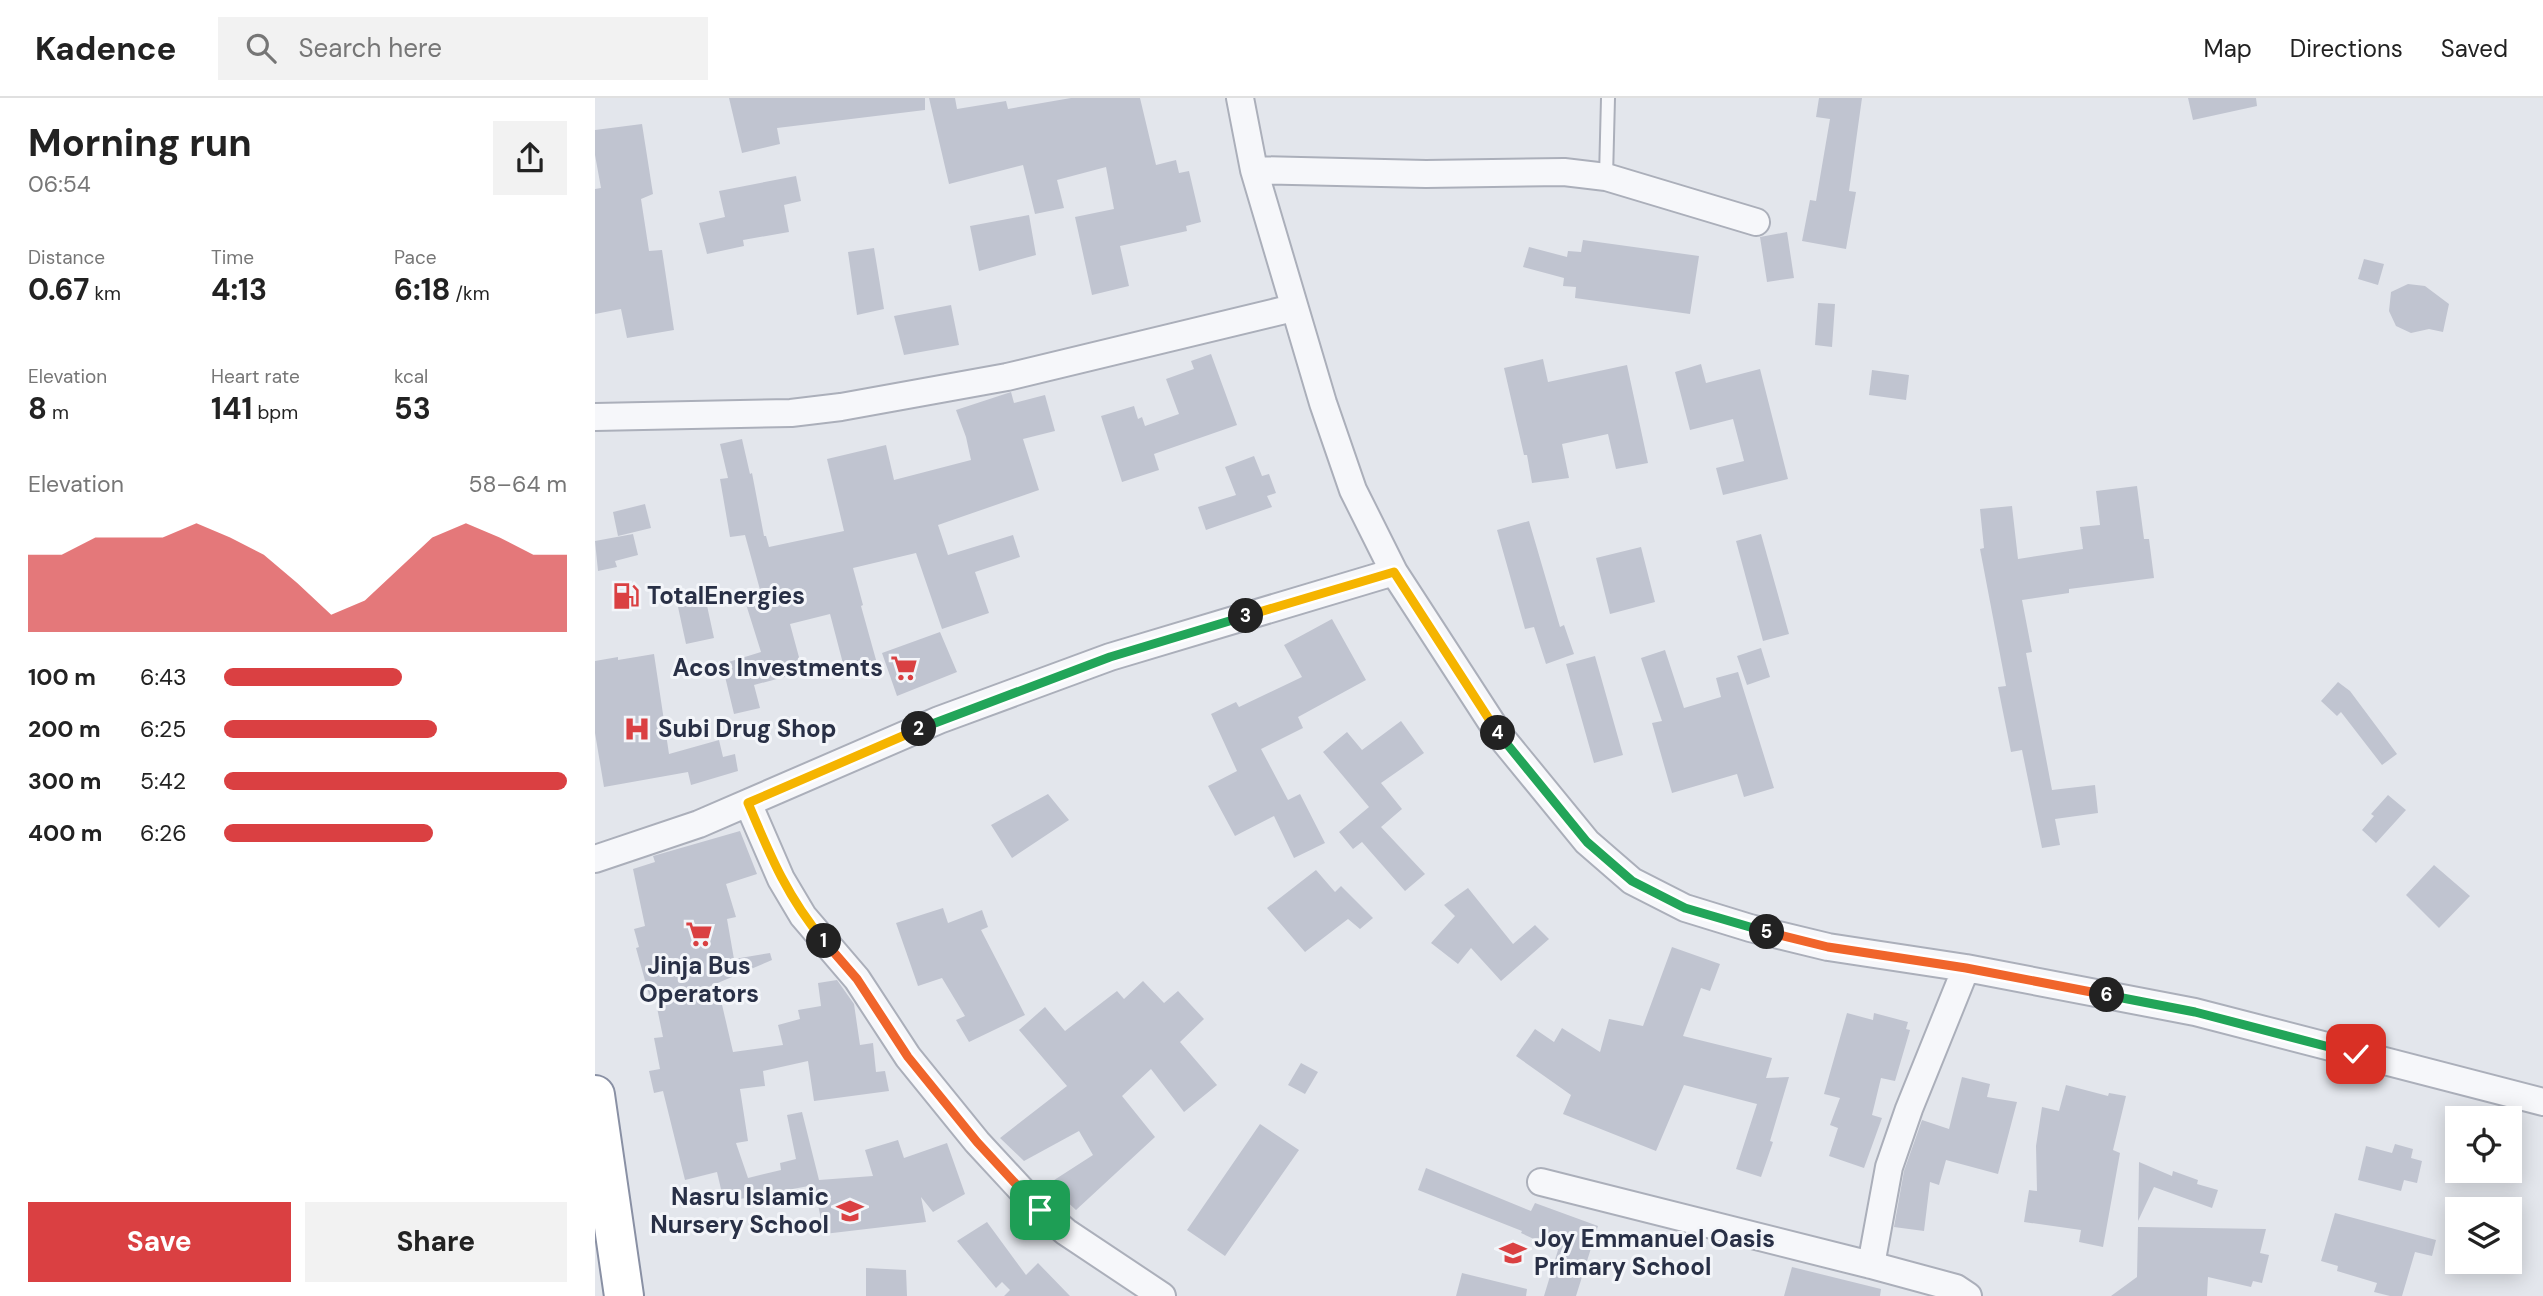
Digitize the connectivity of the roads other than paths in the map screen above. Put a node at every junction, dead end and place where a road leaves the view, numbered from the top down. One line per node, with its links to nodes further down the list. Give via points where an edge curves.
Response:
1 (1240, 98): 3 (street)
2 (1608, 98): 4 (lane)
3 (1254, 170): 4 (street, via 1564,172); 6 (street)
4 (1606, 177): 5 (street)
5 (1756, 222)
6 (1293, 308): 7 (street, via 1007,377 841,407); 8 (street, via 1353,490)
7 (595, 417)
8 (1394, 572): 9 (street, via 1110,657 939,720); 11 (street, via 1501,737 1587,842 1632,881 1685,908 1750,928 1828,947)
9 (748, 803): 10 (street); 17 (street, via 781,879 803,916 857,979 908,1057 977,1142 1066,1232)
10 (595, 859)
11 (1966, 968): 13 (street, via 2195,1012); 15 (street, via 1889,1167)
12 (595, 1095): 16 (highway)
13 (2543, 1102)
14 (1541, 1182): 15 (street)
15 (1871, 1265): 18 (street, via 1956,1288)
16 (624, 1296)
17 (1162, 1296)
18 (1968, 1296)

